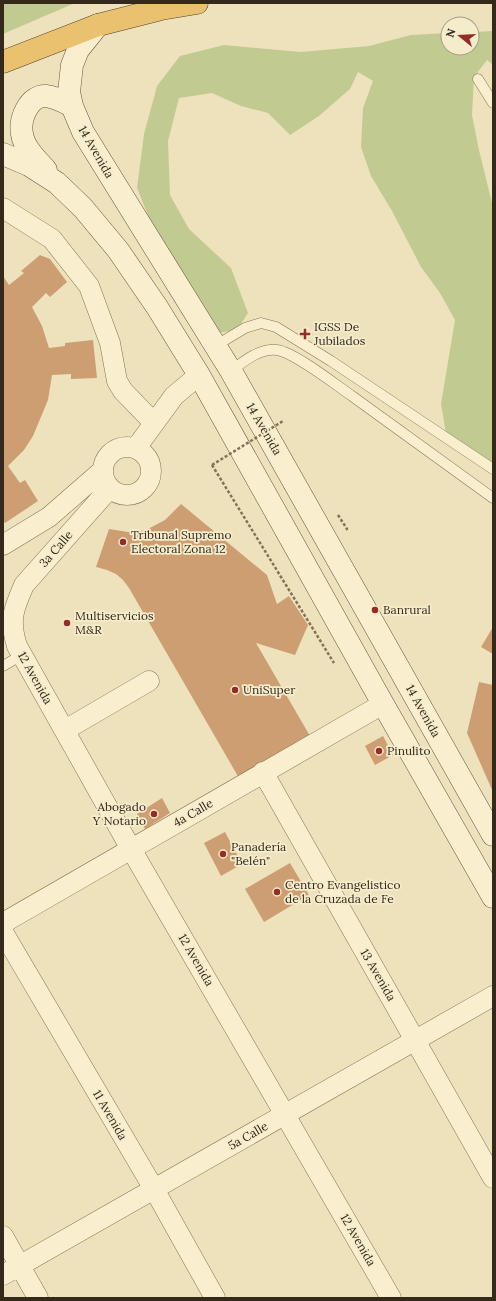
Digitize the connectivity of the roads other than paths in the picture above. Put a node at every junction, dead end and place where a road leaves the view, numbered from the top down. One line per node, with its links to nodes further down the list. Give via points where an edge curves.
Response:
1 (197, 3): 2 (highway)
2 (98, 25): 3 (highway); 6 (main road, 14 Avenida, via 78,50 72,65)
3 (3, 62)
4 (478, 80): 5 (lane)
5 (493, 103)
6 (72, 106): 8 (main road, via 57,98 44,96 36,99 27,108 22,121 22,134 28,150); 10 (main road, 14 Avenida, via 83,132)
7 (3, 154): 8 (main road, via 29,165)
8 (56, 183): 12 (main road, via 84,208 118,250)
9 (3, 208): 13 (street, via 52,239 89,286 110,343 117,381 132,402)
10 (215, 346): 11 (main road, 14 Avenida); 15 (lane, via 245,328 261,323 276,327)
11 (231, 371): 17 (lane, via 263,351 278,350 290,355 325,377); 28 (main road, 14 Avenida)
12 (199, 375): 13 (street, via 174,396); 25 (main road)
13 (154, 423): 14 (street)
14 (136, 448): 16 (street, via 121,447 108,456 105,462); 16 (street, via 143,452 151,465 149,481 145,487 131,495 123,495)
15 (493, 469)
16 (107, 479): 18 (street); 19 (street, 3a Calle)
17 (493, 498)
18 (48, 517): 19 (street); 20 (street)
19 (69, 533): 21 (street, 3a Calle, via 24,585)
20 (3, 545)
21 (12, 616): 22 (street, 12 Avenida, via 13,632)
22 (22, 654): 23 (lane); 26 (street, 12 Avenida)
23 (3, 666)
24 (149, 681): 26 (street)
25 (382, 704): 27 (street, 4a Calle); 30 (main road)
26 (65, 730): 29 (street, 12 Avenida)
27 (263, 772): 29 (street, 4a Calle); 34 (street, 13 Avenida)
28 (493, 835)
29 (131, 849): 31 (street, 4a Calle); 35 (street, 12 Avenida)
30 (493, 897)
31 (3, 923)
32 (3, 932): 37 (street, 11 Avenida)
33 (493, 996): 34 (street, 5a Calle)
34 (416, 1040): 35 (street, 5a Calle); 36 (street, 13 Avenida)
35 (285, 1114): 37 (street, 5a Calle); 42 (street, 12 Avenida)
36 (493, 1178)
37 (154, 1189): 39 (street, 5a Calle); 41 (street, 11 Avenida)
38 (3, 1236): 39 (street)
39 (11, 1270): 40 (street)
40 (38, 1298)
41 (215, 1298)
42 (391, 1298)

